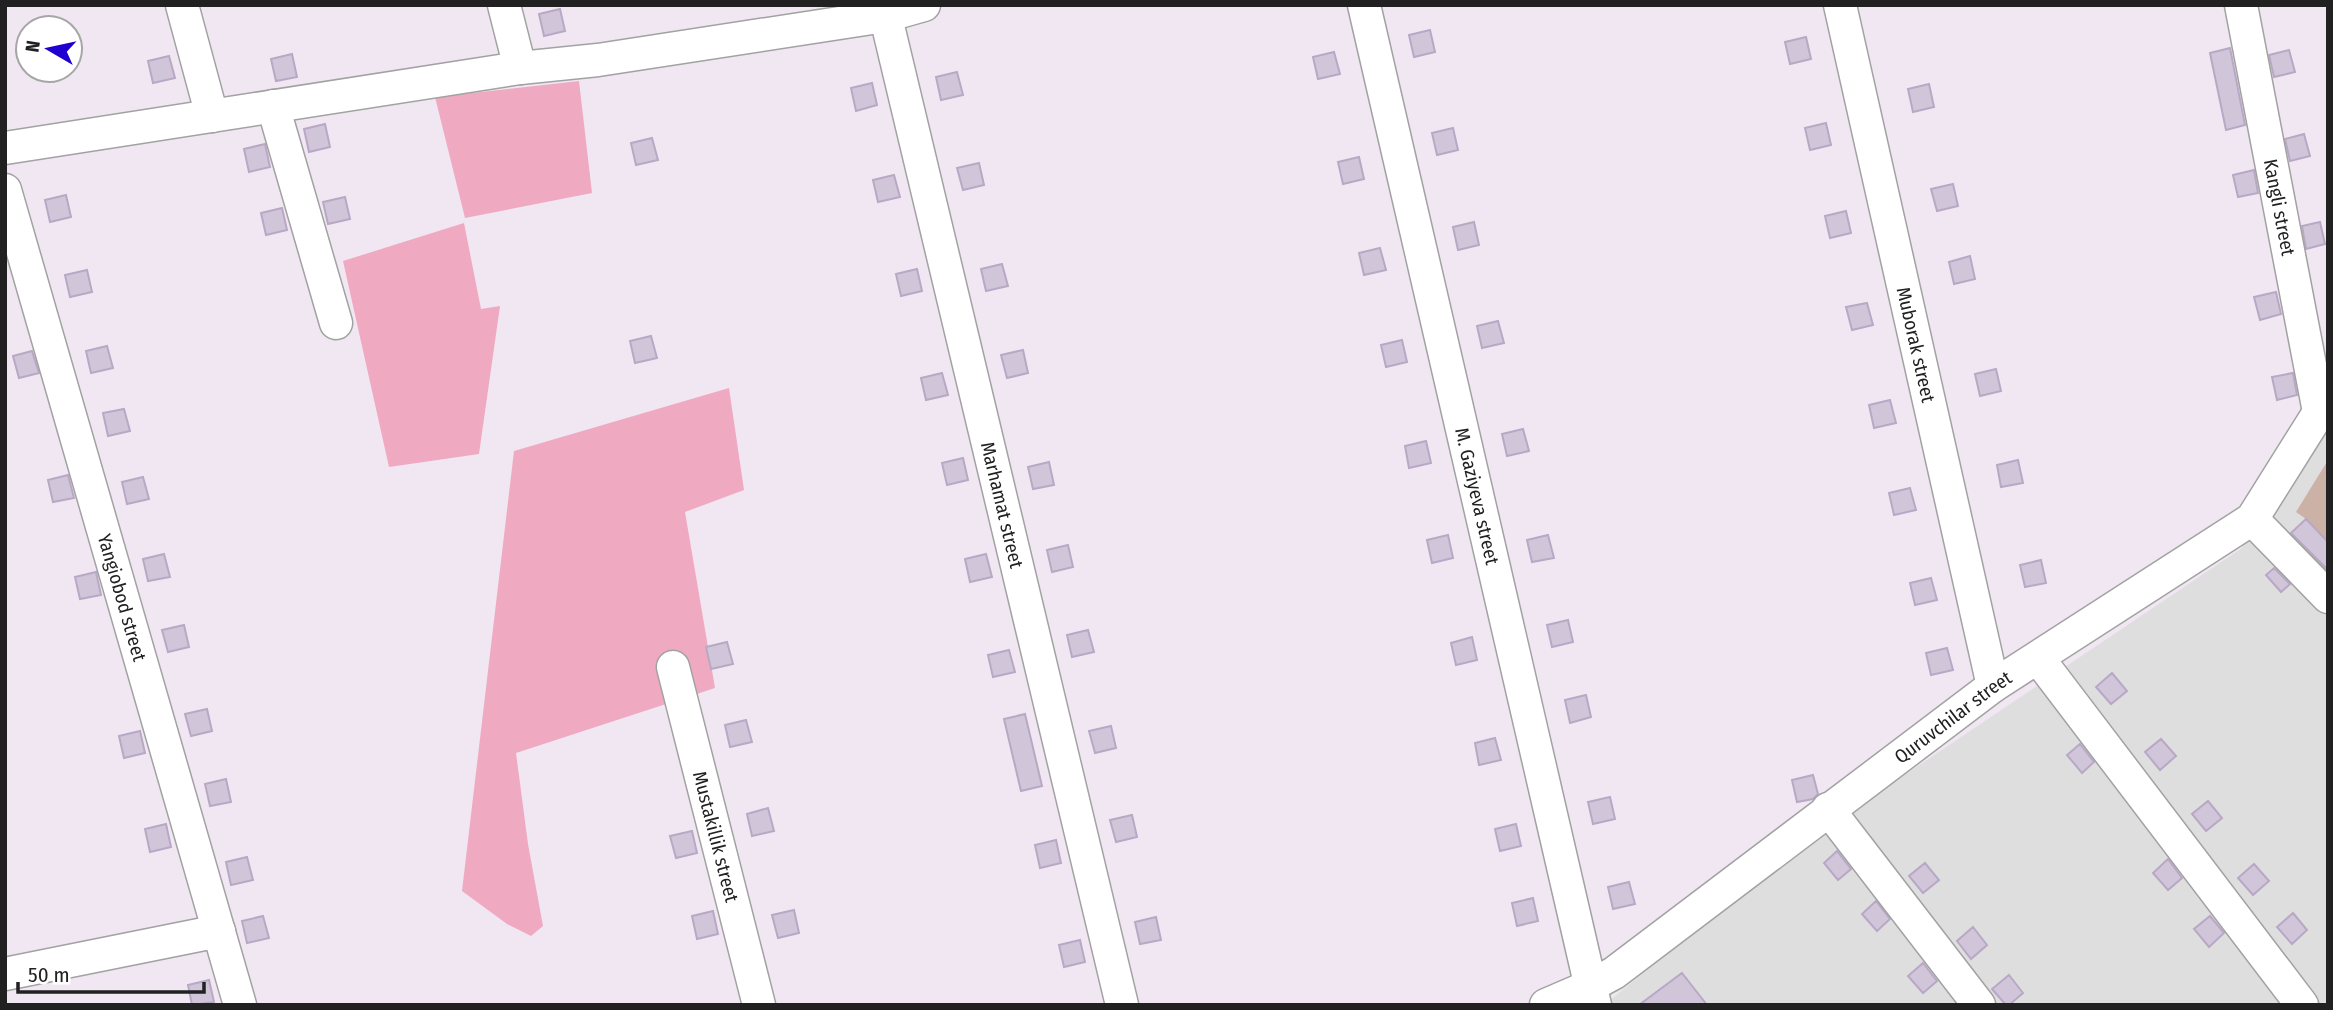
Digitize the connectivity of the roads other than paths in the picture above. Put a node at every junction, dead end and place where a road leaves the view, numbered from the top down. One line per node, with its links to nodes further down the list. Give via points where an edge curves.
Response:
1 (182, 5): 10 (street)
2 (504, 5): 8 (street)
3 (924, 5): 7 (street)
4 (1364, 5): 23 (street, M. Gaziyeva street)
5 (1840, 5): 19 (street, Muborak street)
6 (2241, 5): 14 (street, Kangli street)
7 (884, 10): 8 (street, via 598,60); 26 (street, Marhamat street)
8 (520, 68): 9 (street)
9 (273, 106): 10 (street); 13 (street)
10 (212, 116): 11 (street)
11 (5, 148)
12 (5, 190): 21 (street, Yangiobod street)
13 (335, 323)
14 (2323, 405): 15 (street, Quruvchilar street)
15 (2252, 519): 16 (street); 17 (street, Quruvchilar street)
16 (2328, 597)
17 (2038, 658): 19 (street, Quruvchilar street); 29 (street)
18 (673, 667): 25 (street, Mustakillik street)
19 (1993, 686): 20 (street, Quruvchilar street)
20 (1828, 809): 23 (street, Quruvchilar street, via 1614,973); 28 (street)
21 (219, 931): 22 (street); 24 (street, Yangiobod street)
22 (5, 975)
23 (1593, 996): 27 (street, Quruvchilar street)
24 (240, 1005)
25 (760, 1005)
26 (1122, 1005)
27 (1546, 1005)
28 (1979, 1005)
29 (2302, 1005)

